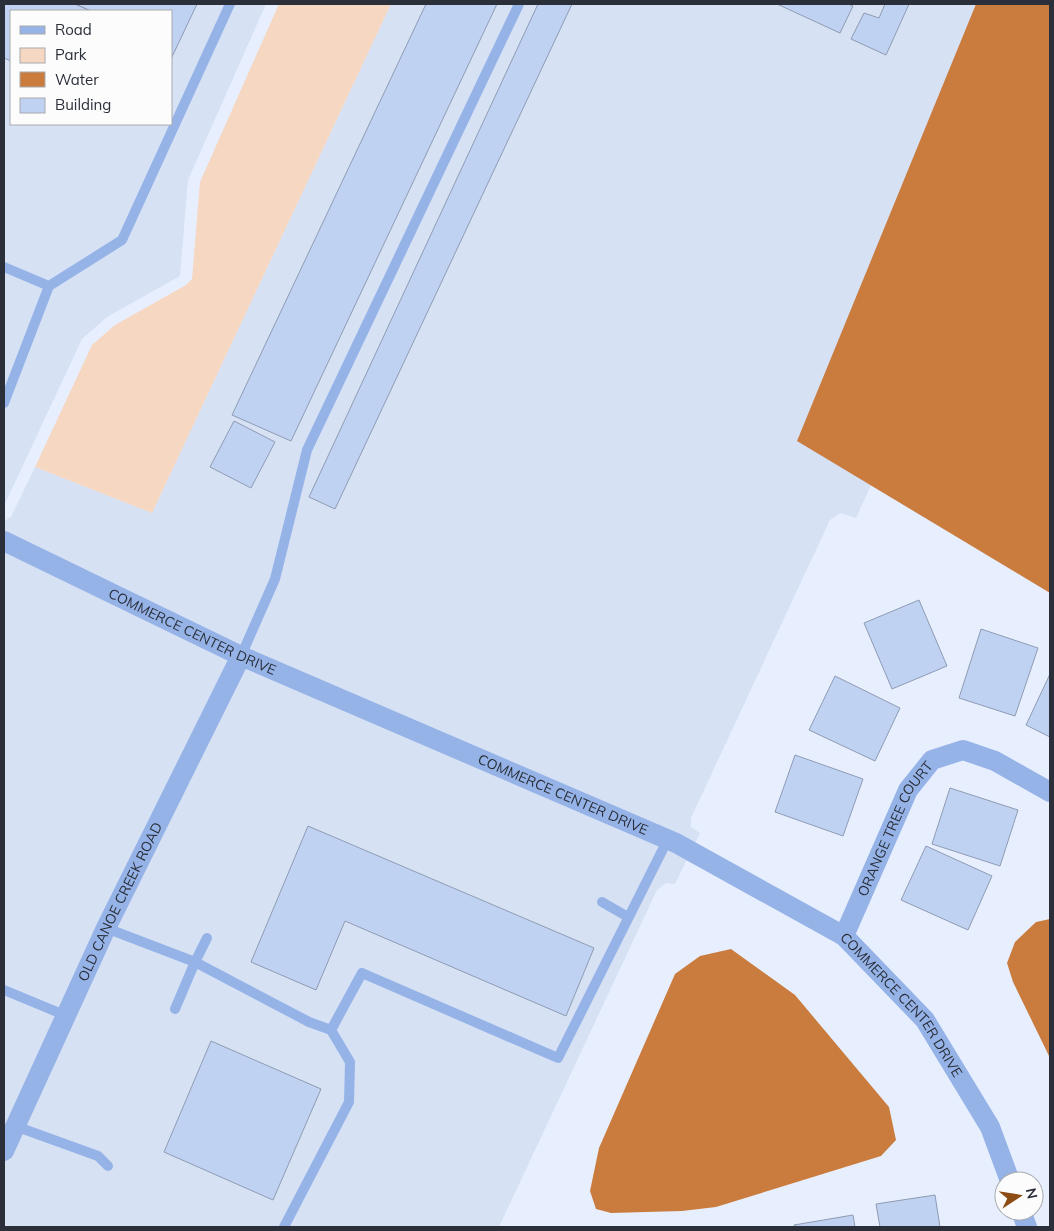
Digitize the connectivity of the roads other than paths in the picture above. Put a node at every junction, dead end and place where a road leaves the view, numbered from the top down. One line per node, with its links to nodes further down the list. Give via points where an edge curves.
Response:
1 (230, 4): 4 (lane, via 122,240)
2 (519, 4): 7 (lane, via 307,450 275,579)
3 (4, 266): 4 (lane)
4 (49, 286): 5 (lane)
5 (4, 403)
6 (4, 541): 7 (street, COMMERCE CENTER DRIVE)
7 (241, 656): 9 (street, COMMERCE CENTER DRIVE); 12 (street, OLD CANOE CREEK ROAD)
8 (1050, 792): 13 (street, ORANGE TREE COURT, via 995,761 963,750 932,760 908,790)
9 (668, 839): 11 (lane); 13 (street, COMMERCE CENTER DRIVE)
10 (602, 902): 11 (lane)
11 (628, 917): 19 (lane, via 558,1058 362,973)
12 (106, 928): 15 (lane); 18 (street, OLD CANOE CREEK ROAD)
13 (844, 936): 23 (street, COMMERCE CENTER DRIVE, via 925,1020 990,1127)
14 (207, 938): 15 (lane)
15 (195, 962): 17 (lane); 19 (lane, via 309,1022)
16 (4, 990): 18 (lane)
17 (175, 1009)
18 (66, 1016): 20 (street, OLD CANOE CREEK ROAD)
19 (331, 1030): 24 (lane, via 350,1062 349,1102)
20 (16, 1126): 21 (street, OLD CANOE CREEK ROAD); 22 (lane, via 98,1156)
21 (4, 1152)
22 (108, 1166)
23 (1006, 1171)
24 (284, 1227)

